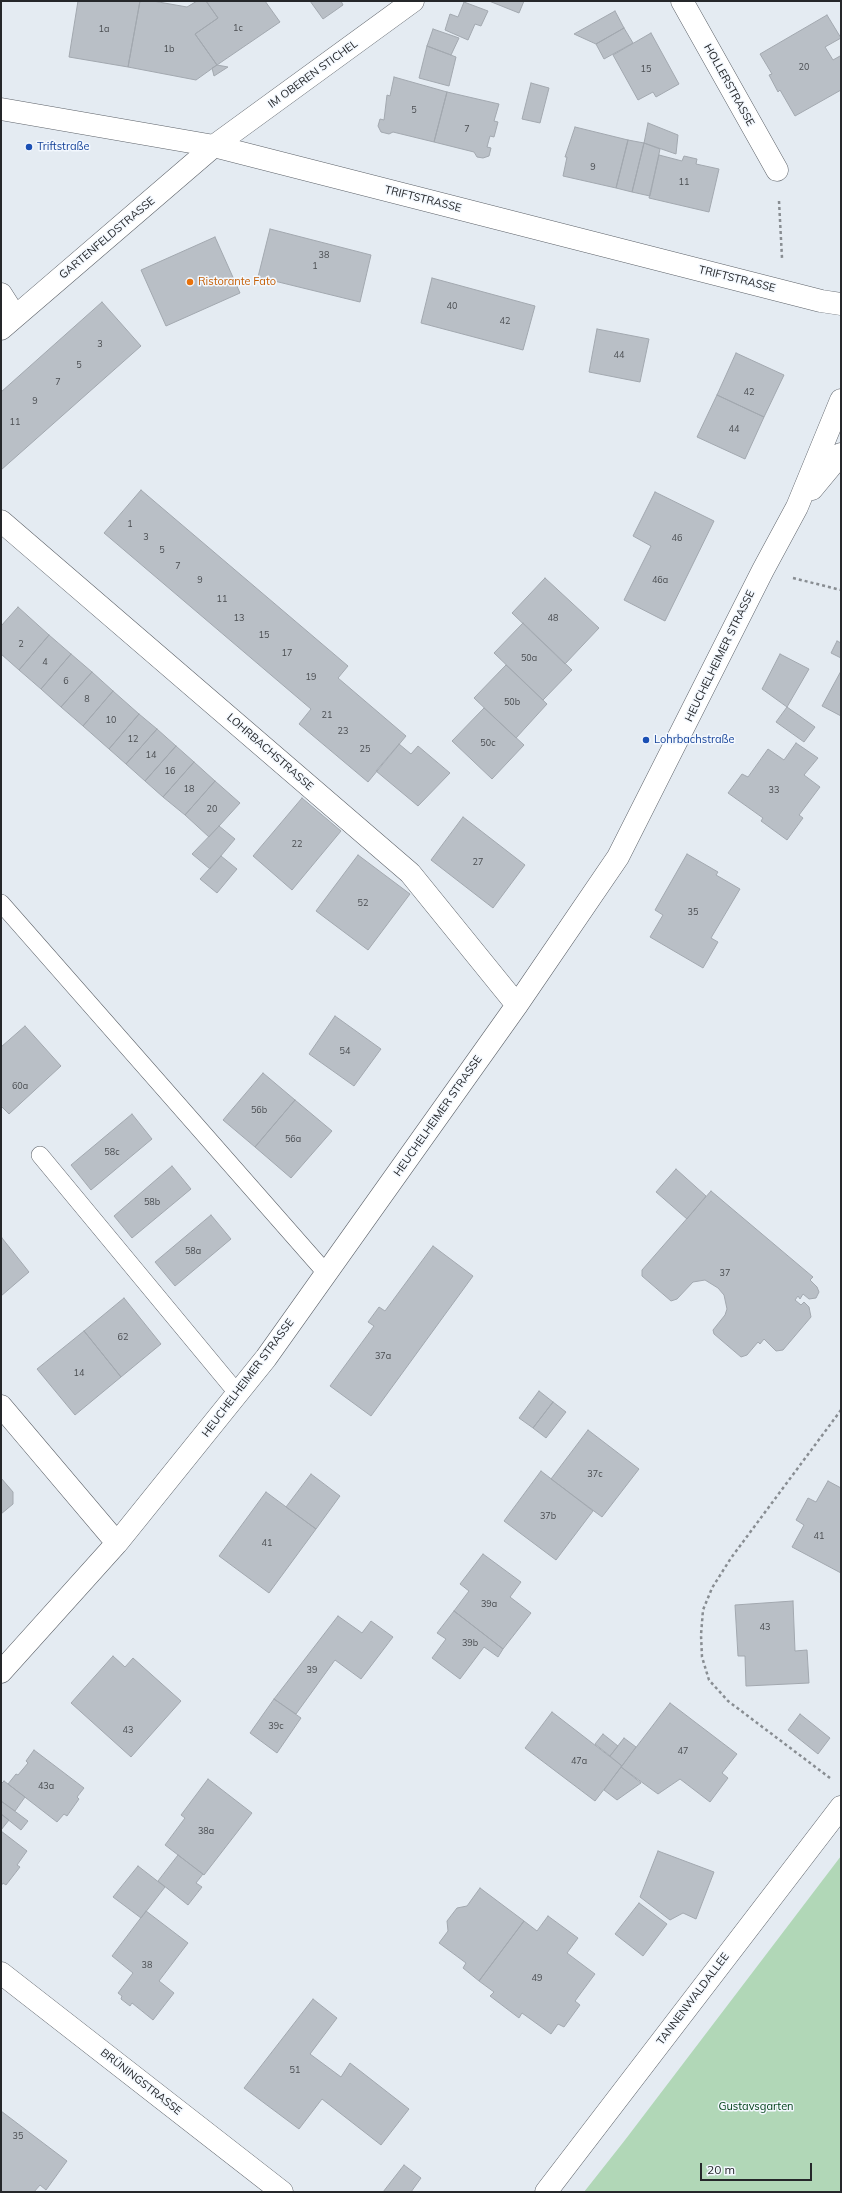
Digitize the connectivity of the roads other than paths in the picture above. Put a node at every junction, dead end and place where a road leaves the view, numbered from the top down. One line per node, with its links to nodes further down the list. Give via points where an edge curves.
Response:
1 (413, 1): 4 (street, IM OBEREN STICHEL)
2 (682, 1): 5 (street, HOLLERSTRASSE)
3 (1, 109): 4 (street, TRIFTSTRASSE)
4 (214, 146): 7 (street, TRIFTSTRASSE); 8 (street, GARTENFELDSTRASSE)
5 (777, 170)
6 (1, 294): 8 (street)
7 (841, 304)
8 (8, 323)
9 (841, 400): 11 (street, HEUCHELHEIMER STRASSE)
10 (841, 454): 11 (street, HEUCHELHEIMER STRASSE)
11 (797, 507): 14 (street, HEUCHELHEIMER STRASSE, via 618,857)
12 (1, 521): 14 (street, LOHRBACHSTRASSE, via 410,874)
13 (1, 903): 16 (lane)
14 (517, 1005): 16 (street, HEUCHELHEIMER STRASSE)
15 (40, 1155): 17 (lane)
16 (326, 1273): 17 (street, HEUCHELHEIMER STRASSE)
17 (238, 1394): 19 (street, HEUCHELHEIMER STRASSE)
18 (1, 1406): 19 (street)
19 (117, 1542): 20 (street, HEUCHELHEIMER STRASSE)
20 (1, 1672)
21 (841, 1807): 24 (street, TANNENWALDALLEE)
22 (1, 1973): 23 (street, BRÜNINGSTRASSE)
23 (282, 2192)
24 (546, 2192)

